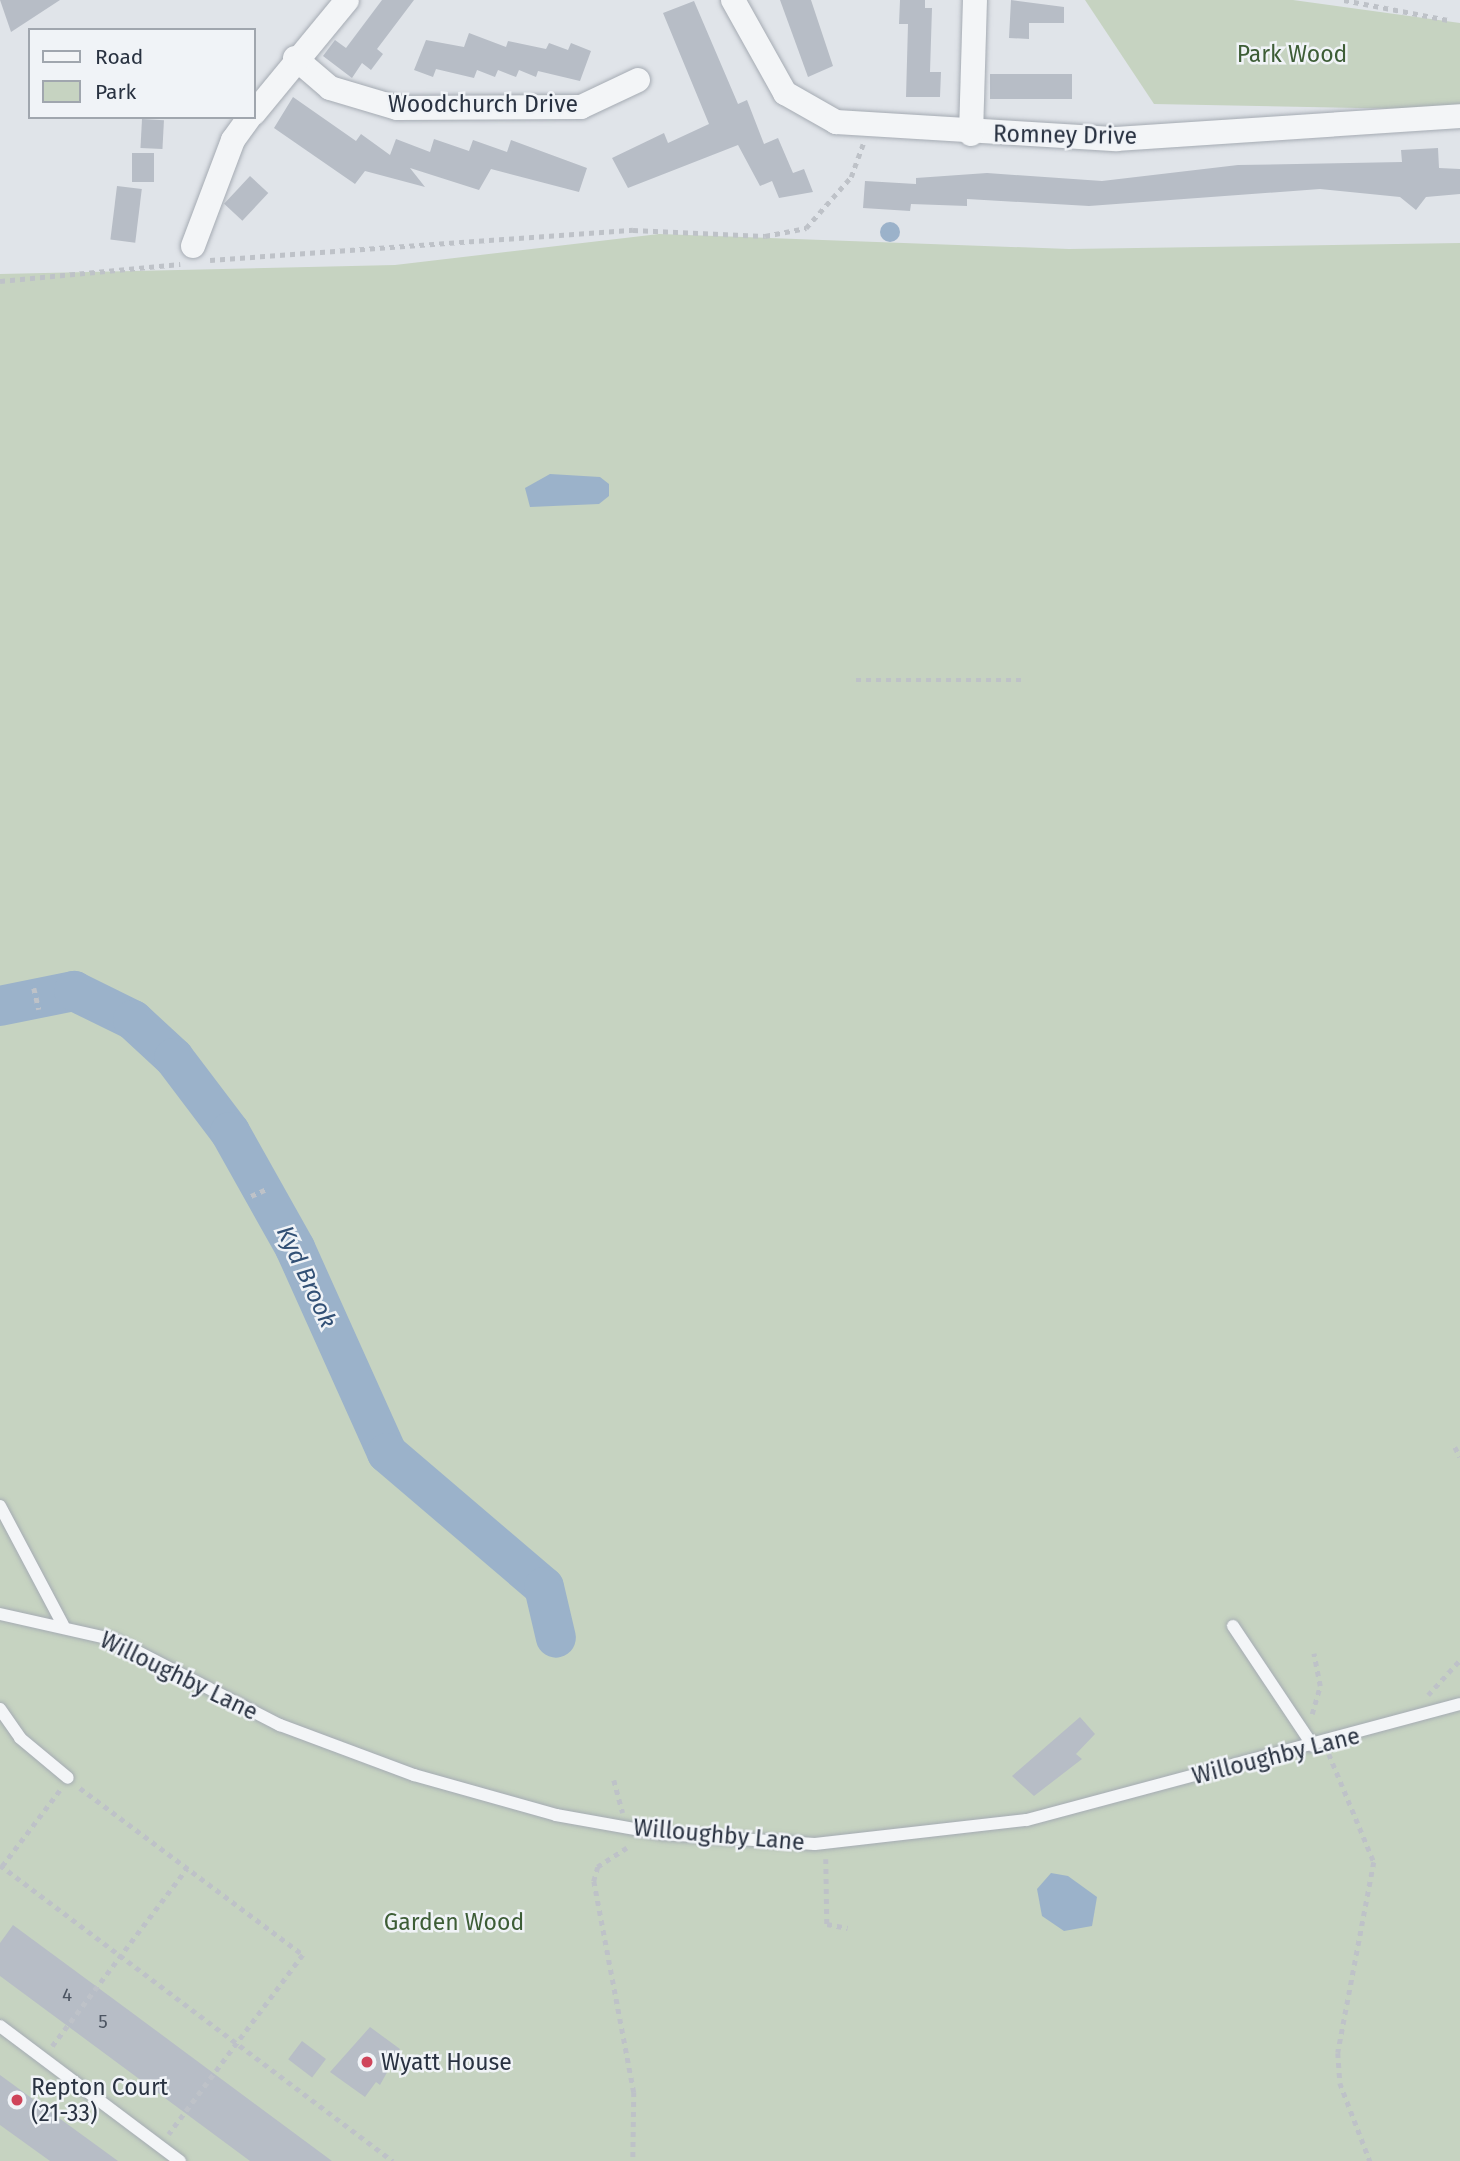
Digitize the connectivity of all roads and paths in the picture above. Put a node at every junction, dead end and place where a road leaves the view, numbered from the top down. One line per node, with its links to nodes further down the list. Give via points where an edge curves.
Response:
1 (348, 0): 8 (street)
2 (733, 0): 13 (street, Romney Drive, via 785,93 836,122)
3 (975, 0): 14 (street)
4 (1345, 0): 6 (path)
5 (1391, 0): 6 (path)
6 (1390, 9): 7 (path)
7 (1448, 20)
8 (295, 58): 9 (street, Woodchurch Drive, via 330,88 397,108 581,107); 10 (street)
9 (638, 80)
10 (256, 110)
11 (1460, 116): 14 (street, Romney Drive, via 1115,139)
12 (249, 119): 15 (street, via 233,140)
13 (867, 126): 14 (street, Romney Drive); 16 (path, via 851,177 834,199 806,228 765,236 633,230)
14 (971, 134)
15 (193, 246)
16 (0, 281)
17 (856, 680): 18 (path)
18 (1024, 680)
19 (34, 988): 20 (path)
20 (39, 1009)
21 (267, 1189): 22 (path)
22 (251, 1195)
23 (1455, 1447): 24 (path)
24 (1460, 1457)
25 (0, 1506): 27 (lane)
26 (0, 1614): 27 (lane, Willoughby Lane)
27 (64, 1625): 40 (lane, Willoughby Lane, via 115,1640 280,1724 414,1775 543,1812 663,1834)
28 (1233, 1626): 34 (lane)
29 (1314, 1654): 34 (path, via 1320,1686)
30 (1460, 1660): 33 (path)
31 (1460, 1704): 33 (lane, Willoughby Lane)
32 (0, 1709): 36 (lane, via 20,1738)
33 (1405, 1722): 35 (lane, Willoughby Lane)
34 (1304, 1734): 35 (lane)
35 (1319, 1745): 40 (lane, Willoughby Lane, via 1027,1820); 53 (path, via 1374,1862 1338,2053 1340,2083)
36 (68, 1779): 43 (path)
37 (614, 1780): 39 (path)
38 (57, 1793): 42 (path)
39 (625, 1820)
40 (828, 1842): 44 (path, via 826,1917 830,1925)
41 (626, 1848): 52 (path, via 598,1867 594,1881 634,2092)
42 (1, 1866): 45 (path)
43 (187, 1868): 45 (path); 47 (path, via 303,1955)
44 (848, 1928)
45 (120, 1956): 47 (path); 48 (path)
46 (0, 2026): 48 (lane)
47 (237, 2044): 49 (path); 51 (path)
48 (43, 2058): 49 (lane)
49 (160, 2146): 50 (lane)
50 (180, 2161)
51 (393, 2161)
52 (633, 2161)
53 (1370, 2161)

